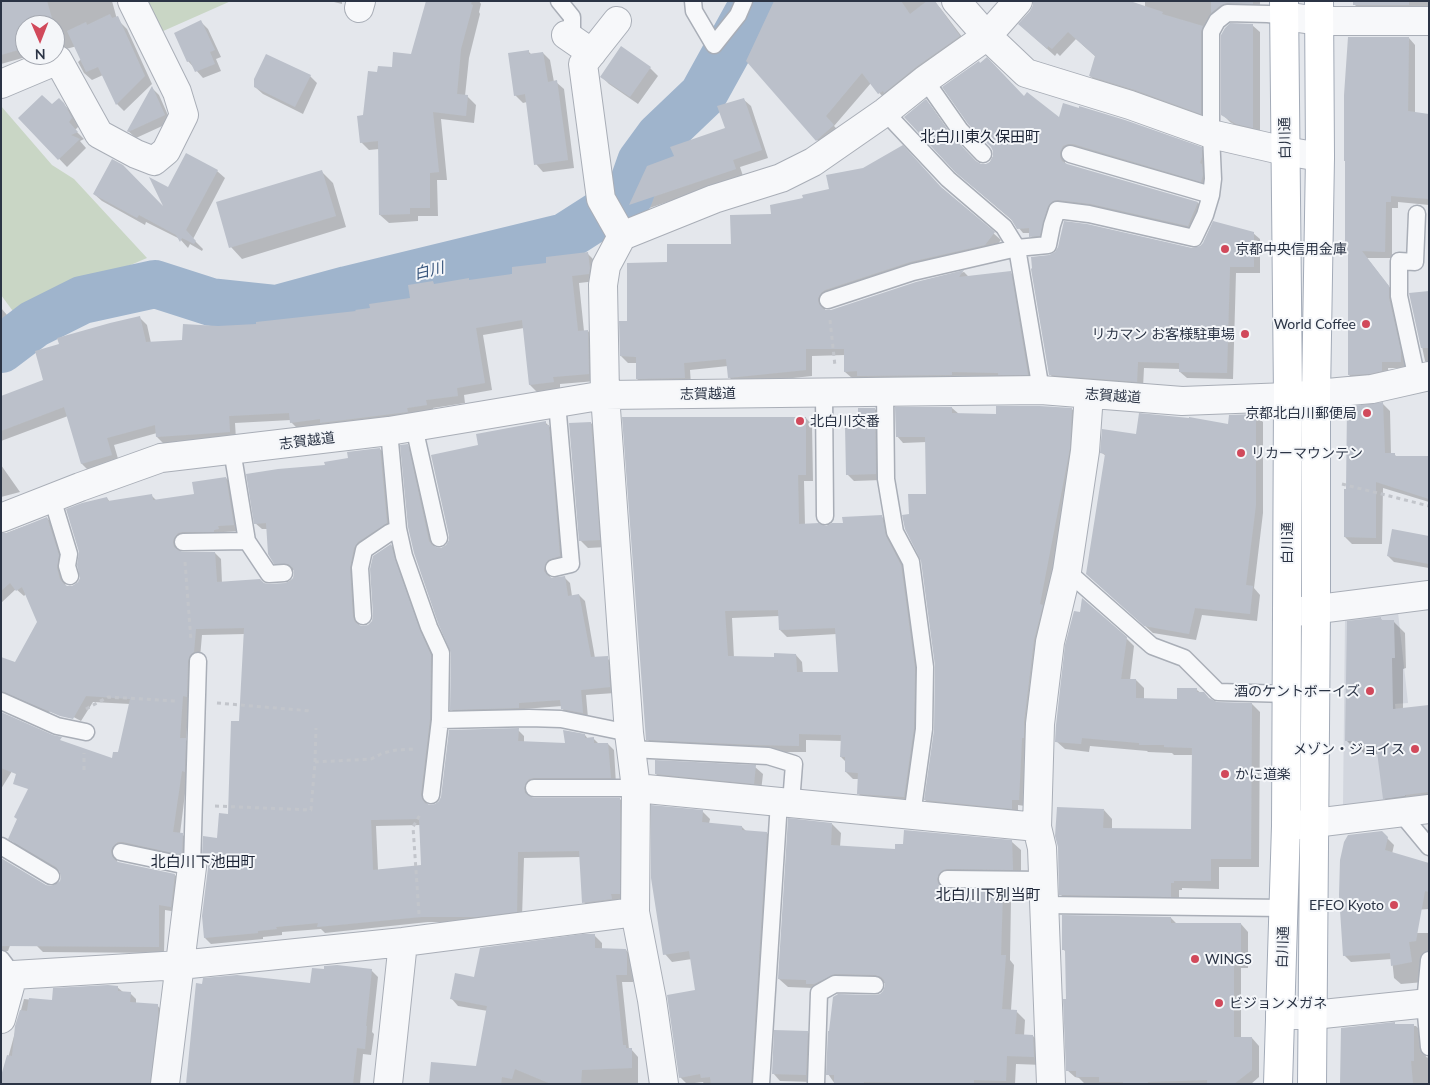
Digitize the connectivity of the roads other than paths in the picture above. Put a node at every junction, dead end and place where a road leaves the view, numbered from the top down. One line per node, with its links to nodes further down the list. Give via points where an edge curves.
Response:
1 (132, 1): 14 (street, via 177,92 184,115 166,151 154,161 99,134 58,60)
2 (559, 1): 12 (lane, via 572,17)
3 (693, 1): 4 (lane, via 694,11 714,45 738,15)
4 (744, 1)
5 (956, 1): 11 (street)
6 (1018, 1): 11 (street)
7 (1284, 8): 8 (street); 16 (lane, via 1268,14 1227,14 1217,21 1210,40); 17 (main road, 白川通)
8 (1319, 11): 10 (street); 20 (main road)
9 (617, 21): 12 (street)
10 (1429, 21)
11 (987, 36): 13 (street); 16 (street, via 1026,73)
12 (577, 43): 23 (street, via 584,64 602,199)
13 (925, 80): 15 (street); 18 (lane, via 960,130)
14 (1, 84)
15 (885, 112): 23 (street, via 813,162 781,178); 24 (lane, via 948,179 1004,228)
16 (1211, 134): 17 (street); 21 (lane)
17 (1285, 151): 20 (street); 33 (main road, 白川通)
18 (983, 154)
19 (1070, 154): 21 (lane)
20 (1320, 157): 31 (main road)
21 (1211, 195): 24 (lane, via 1194,238 1057,210 1048,245)
22 (1417, 214): 26 (lane, via 1415,262 1398,261 1399,296)
23 (619, 232): 32 (street, via 606,266 603,285)
24 (1017, 248): 25 (lane, via 913,272); 27 (lane)
25 (828, 300)
26 (1423, 378): 31 (street, 志賀越道, via 1372,389)
27 (1041, 390): 28 (street, 志賀越道); 30 (street, 志賀越道)
28 (885, 392): 29 (street, 志賀越道); 64 (lane, via 886,479 895,532 911,562 925,667 924,729)
29 (831, 393): 32 (street, 志賀越道); 38 (lane)
30 (1089, 394): 33 (street, 志賀越道, via 1182,401); 45 (street, via 1085,451)
31 (1316, 394): 33 (street, 志賀越道); 49 (main road)
32 (605, 395): 34 (street, 志賀越道); 57 (street)
33 (1288, 397): 50 (main road, 白川通)
34 (557, 403): 35 (street, 志賀越道); 44 (lane, via 571,564)
35 (402, 429): 36 (street, 志賀越道); 40 (lane); 41 (lane)
36 (232, 450): 37 (street, 志賀越道, via 162,458); 42 (lane)
37 (52, 498): 39 (street, 志賀越道); 47 (lane, via 69,554 67,566)
38 (825, 516)
39 (1, 518)
40 (398, 529): 51 (lane, via 364,550 360,568); 55 (lane, via 428,627 441,654)
41 (439, 538)
42 (247, 540): 43 (lane); 46 (lane, via 269,574)
43 (183, 542)
44 (554, 568)
45 (1068, 571): 53 (lane, via 1152,646 1184,658 1218,692); 67 (street, via 1050,642 1040,724)
46 (284, 573)
47 (70, 576)
48 (1429, 595): 49 (street)
49 (1316, 610): 50 (street); 65 (main road)
50 (1287, 614): 53 (main road, 白川通)
51 (363, 616)
52 (198, 661): 71 (lane)
53 (1287, 694): 66 (main road, 白川通)
54 (1, 701): 56 (lane, via 57,726)
55 (440, 720): 57 (lane, via 562,720); 60 (lane)
56 (84, 732)
57 (630, 741): 59 (street); 61 (lane, via 768,756 794,764)
58 (534, 788): 59 (lane)
59 (636, 788): 61 (street); 76 (street)
60 (432, 795)
61 (785, 802): 64 (street); 90 (lane)
62 (1429, 809): 63 (street)
63 (1400, 812): 65 (street); 69 (lane)
64 (912, 815): 67 (street)
65 (1314, 823): 66 (street); 84 (main road)
66 (1286, 826): 75 (main road, 白川通)
67 (1037, 827): 74 (street, via 1042,848)
68 (1, 846): 72 (lane)
69 (1429, 847)
70 (121, 852): 71 (lane)
71 (192, 868): 79 (street)
72 (51, 876)
73 (947, 879): 74 (lane)
74 (1044, 893): 75 (lane); 92 (street)
75 (1284, 908): 83 (main road, 白川通)
76 (635, 912): 77 (street); 89 (street)
77 (411, 941): 79 (street); 88 (street)
78 (1429, 960): 82 (lane)
79 (180, 964): 80 (street); 87 (street)
80 (7, 967): 85 (street)
81 (875, 985): 91 (lane, via 835,984 819,993)
82 (1427, 1004): 84 (street); 86 (lane)
83 (1280, 1015): 84 (street); 93 (main road, 白川通)
84 (1313, 1015): 94 (main road)
85 (1, 1019)
86 (1429, 1047)
87 (165, 1084)
88 (388, 1084)
89 (664, 1084)
90 (761, 1084)
91 (816, 1084)
92 (1051, 1084)
93 (1278, 1084)
94 (1312, 1084)

